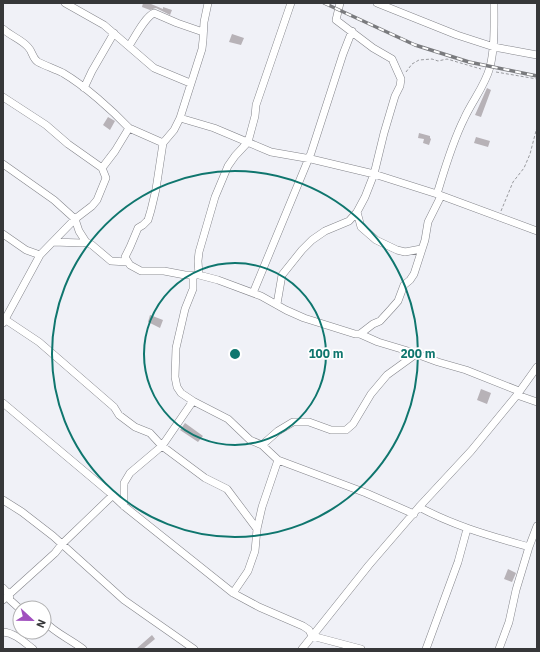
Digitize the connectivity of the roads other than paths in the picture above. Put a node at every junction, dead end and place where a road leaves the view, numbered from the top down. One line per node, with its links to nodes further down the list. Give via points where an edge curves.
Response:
1 (65, 3): 10 (street)
2 (208, 3): 9 (street)
3 (291, 3): 19 (street, via 256,105)
4 (340, 3): 8 (street, via 336,20)
5 (377, 3): 12 (street, via 456,35)
6 (494, 3): 12 (street)
7 (3, 29): 15 (street, via 28,47 37,61 62,73)
8 (352, 31): 21 (street); 24 (street, via 392,59 401,79)
9 (203, 32): 11 (street, via 154,13); 14 (street, via 202,49)
10 (114, 33): 11 (street); 15 (street)
11 (129, 46): 14 (street, via 154,68)
12 (494, 47): 13 (street); 25 (street, via 486,80 453,141)
13 (537, 55)
14 (190, 83): 17 (street)
15 (84, 88): 18 (street)
16 (3, 97): 23 (street, via 46,125)
17 (180, 118): 19 (street); 20 (street)
18 (129, 128): 20 (street); 23 (street)
19 (248, 142): 21 (street, via 271,152); 35 (street, via 228,166 215,197 199,252)
20 (163, 143): 34 (street, via 148,220 134,234 125,257)
21 (308, 158): 24 (street); 36 (street)
22 (3, 164): 27 (street, via 51,198)
23 (102, 168): 27 (street, via 106,178 104,187 92,206)
24 (374, 174): 25 (street); 26 (street)
25 (439, 195): 28 (street); 32 (street)
26 (357, 212): 32 (street, via 361,227 376,240 405,252); 37 (street, via 348,221 325,231 302,250 282,275)
27 (75, 219): 30 (street); 31 (street)
28 (537, 231)
29 (3, 234): 33 (street, via 26,250)
30 (53, 242): 31 (street); 33 (street)
31 (86, 242): 34 (street, via 111,261)
32 (421, 249): 39 (street, via 414,274 404,285 398,301 380,321)
33 (40, 255): 38 (street)
34 (127, 262): 35 (street, via 141,271)
35 (196, 275): 36 (street, via 229,283); 43 (street, via 176,348 175,377 181,393)
36 (253, 293): 37 (street)
37 (277, 304): 39 (street, via 316,322)
38 (4, 320): 47 (street, via 39,342 114,406 119,415 150,433)
39 (360, 334): 40 (street)
40 (416, 354): 42 (street, via 489,378); 46 (street, via 387,376 346,430 331,430 309,422 293,422)
41 (537, 367): 42 (street)
42 (518, 393): 44 (street); 52 (street, via 471,451)
43 (193, 401): 46 (street, via 228,419 250,440); 47 (street)
44 (537, 402)
45 (3, 404): 49 (street)
46 (262, 445): 48 (street)
47 (162, 446): 51 (street, via 130,473 124,483); 55 (street, via 205,478 227,489)
48 (278, 460): 53 (street); 55 (street)
49 (113, 496): 51 (street); 57 (street)
50 (3, 500): 57 (street)
51 (124, 506): 60 (street)
52 (419, 507): 53 (street); 56 (street)
53 (414, 514): 66 (street)
54 (537, 526): 58 (street)
55 (257, 529): 60 (street, via 255,551 248,571)
56 (467, 529): 58 (street); 72 (street, via 458,562)
57 (62, 544): 61 (street); 69 (street, via 124,600)
58 (529, 547): 73 (street)
59 (3, 588): 61 (street)
60 (233, 593): 66 (street, via 258,607 303,626)
61 (9, 594): 62 (street); 63 (street)
62 (3, 600)
63 (12, 602)
64 (52, 630): 68 (street)
65 (3, 632): 67 (street, via 9,632)
66 (312, 636): 70 (street); 71 (street)
67 (33, 649)
68 (83, 649)
69 (194, 649)
70 (302, 649)
71 (361, 649)
72 (426, 649)
73 (499, 649)

